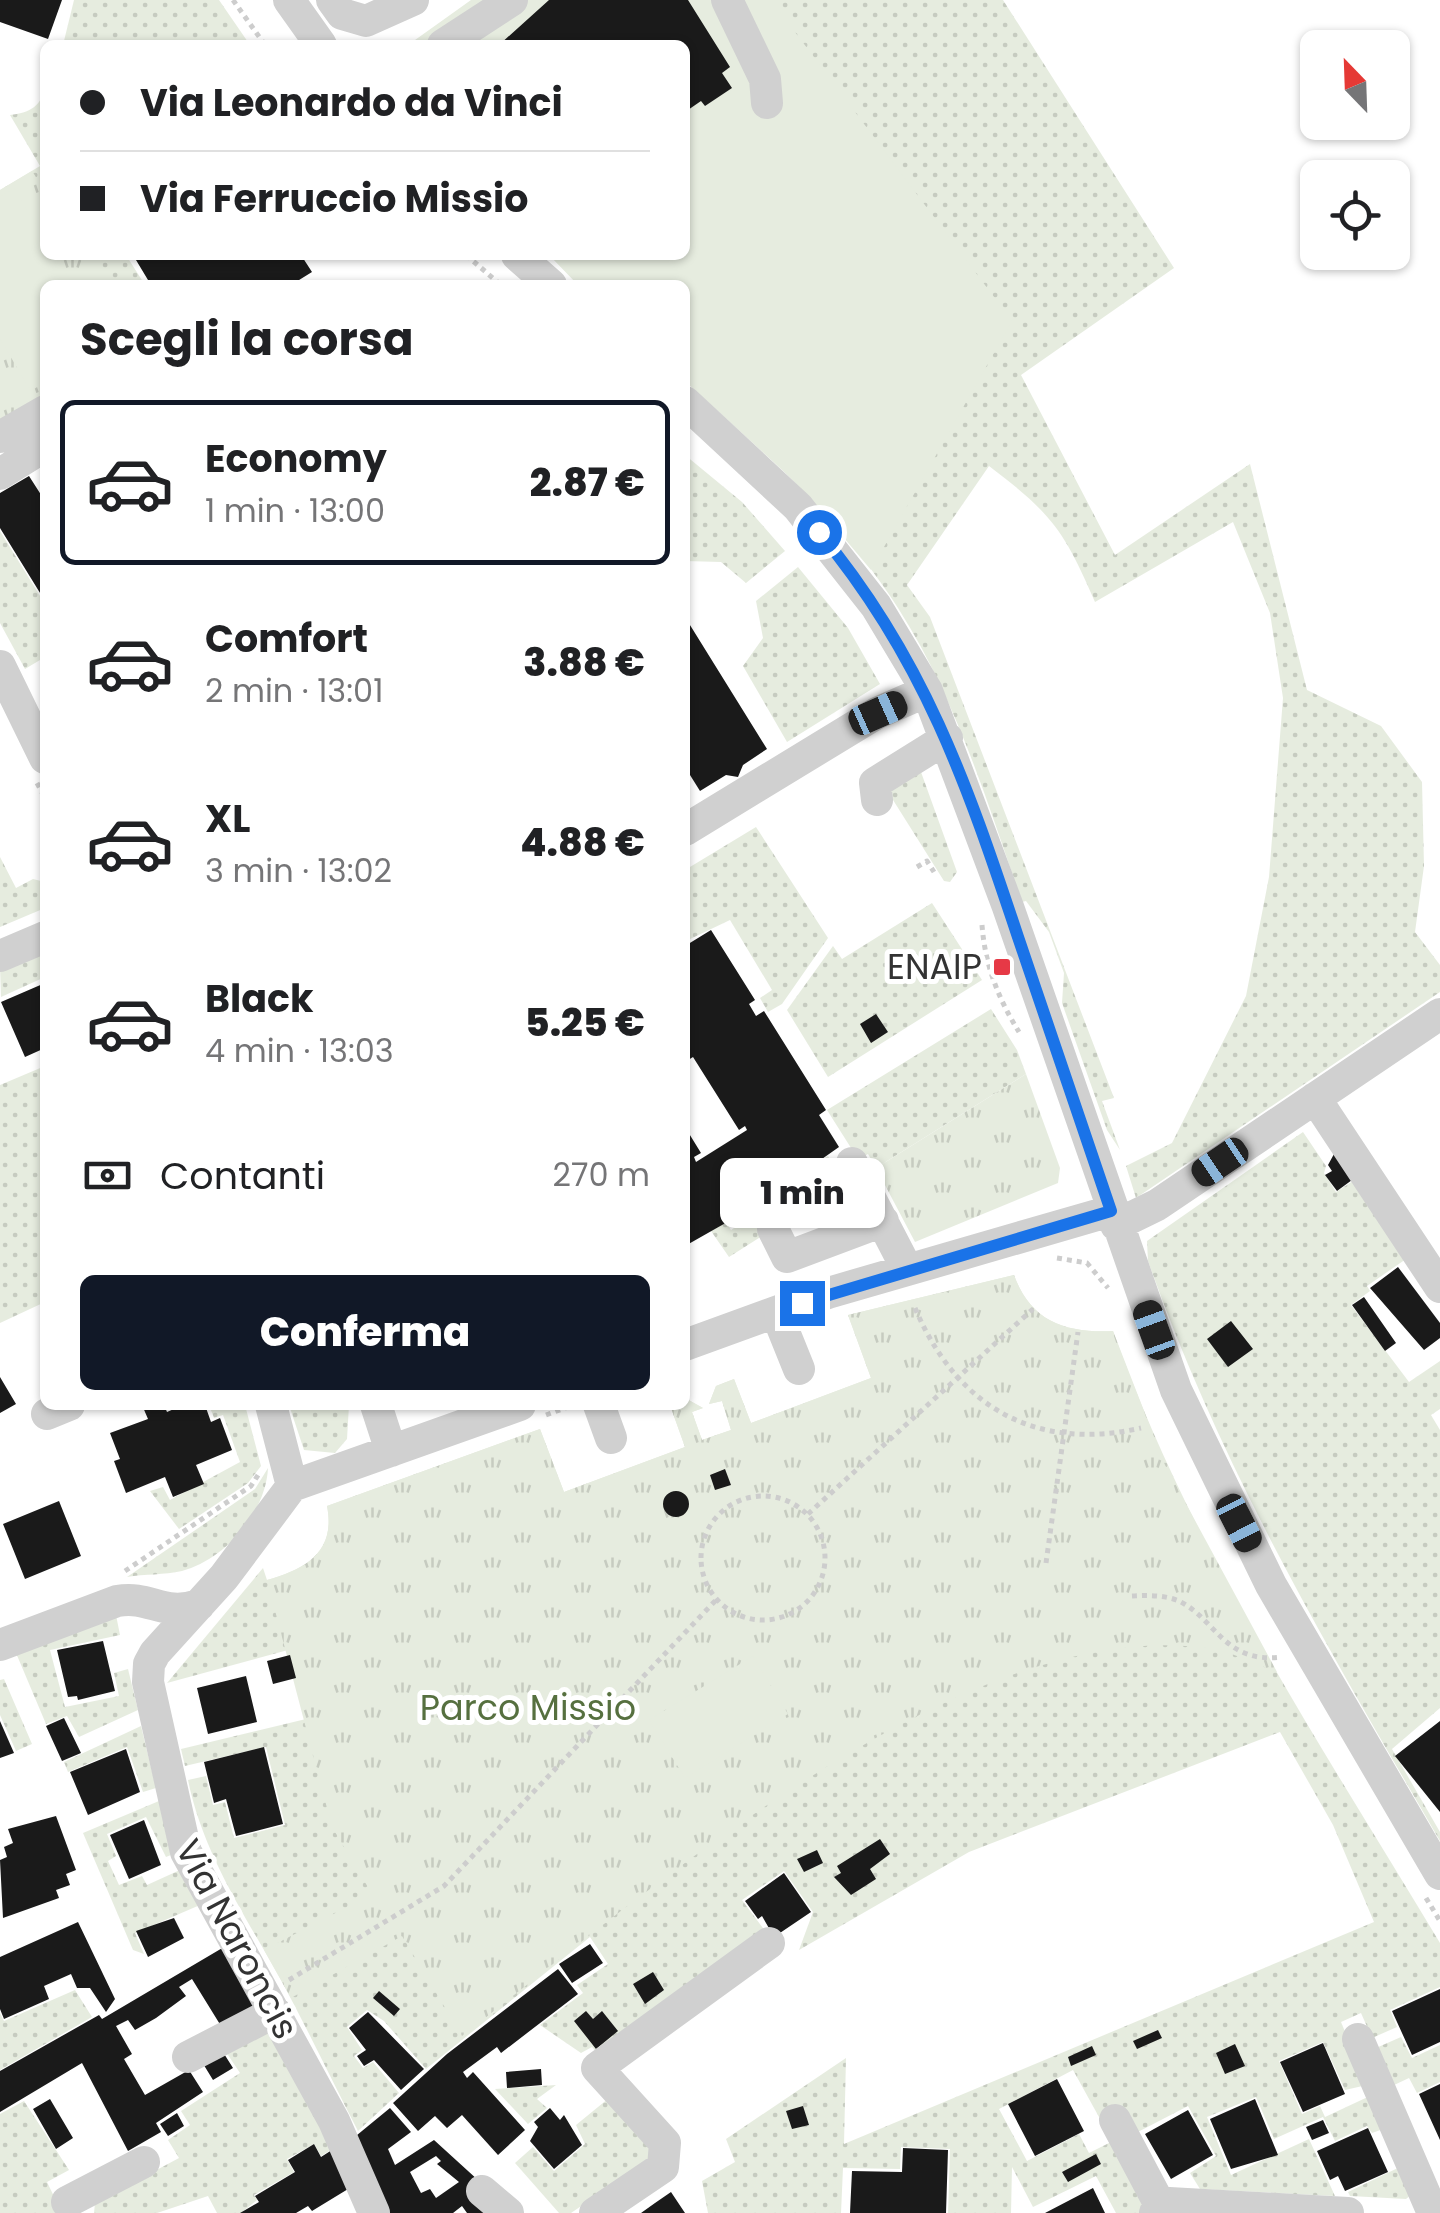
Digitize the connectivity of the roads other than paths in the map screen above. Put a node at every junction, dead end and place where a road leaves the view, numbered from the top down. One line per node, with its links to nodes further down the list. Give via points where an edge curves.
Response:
1 (289, 0): 6 (street)
2 (332, 0): 3 (street, via 342,14 366,21)
3 (413, 0): 7 (street)
4 (512, 0): 8 (street)
5 (727, 0): 9 (street, via 765,79)
6 (317, 40)
7 (365, 40)
8 (451, 40)
9 (767, 103)
10 (522, 260): 11 (street)
11 (545, 280)
12 (690, 407): 18 (street, via 798,507 876,606)
13 (40, 414): 14 (street)
14 (0, 438)
15 (40, 449): 16 (street)
16 (0, 474)
17 (1, 672): 20 (street)
18 (927, 691): 19 (street); 22 (street, via 878,713)
19 (947, 738): 21 (street, via 876,782); 28 (street)
20 (40, 748)
21 (876, 800)
22 (690, 827)
23 (40, 939): 24 (street)
24 (0, 956)
25 (1440, 1014): 26 (street)
26 (1316, 1098): 28 (street, via 1157,1205); 32 (street)
27 (852, 1162): 29 (street)
28 (1114, 1218): 31 (street); 47 (street, via 1176,1390 1223,1492)
29 (883, 1221): 30 (street, via 787,1257); 31 (street)
30 (774, 1229)
31 (907, 1269): 33 (street)
32 (1440, 1287)
33 (776, 1312): 34 (street); 35 (street)
34 (690, 1343)
35 (798, 1368)
36 (272, 1410): 42 (street)
37 (378, 1410): 41 (street)
38 (601, 1410): 40 (street)
39 (529, 1412): 41 (street)
40 (611, 1438)
41 (391, 1451): 42 (street)
42 (292, 1486): 43 (street)
43 (198, 1605): 44 (street); 46 (street)
44 (160, 1610): 45 (street, via 148,1601 117,1601); 46 (street, Via Naroncis, via 165,1622)
45 (0, 1644)
46 (156, 1653): 49 (street, Via Naroncis, via 148,1682 176,1821 200,1880)
47 (1440, 1874)
48 (769, 1943): 59 (street, via 597,2068 665,2143 667,2154 663,2167)
49 (270, 2003): 51 (street); 57 (street, Via Naroncis)
50 (1358, 2040): 61 (street)
51 (188, 2057)
52 (1115, 2120): 56 (street)
53 (144, 2162): 55 (street)
54 (482, 2191): 58 (street)
55 (67, 2202)
56 (1158, 2209): 60 (street)
57 (374, 2213)
58 (508, 2213)
59 (596, 2213)
60 (1348, 2213)
61 (1433, 2213)

